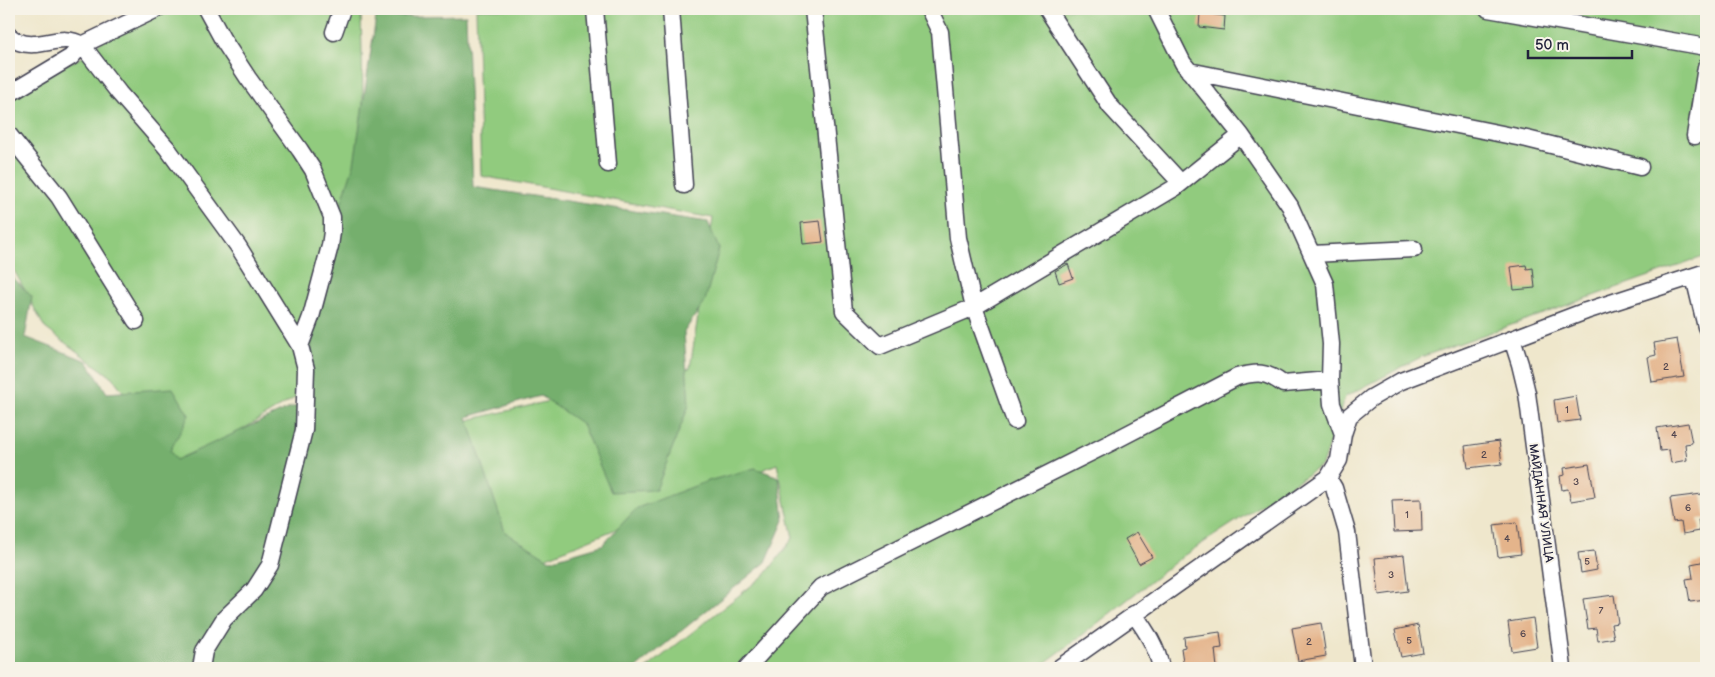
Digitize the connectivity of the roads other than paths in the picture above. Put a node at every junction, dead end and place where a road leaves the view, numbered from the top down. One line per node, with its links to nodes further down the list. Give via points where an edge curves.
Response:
1 (157, 9): 13 (street)
2 (206, 9): 32 (street, via 248,78 313,170 332,217 330,246)
3 (342, 9): 11 (street)
4 (594, 9): 21 (street)
5 (671, 9): 24 (street)
6 (813, 9): 28 (street, via 844,311 880,346)
7 (929, 9): 28 (street, via 940,32 958,238)
8 (1047, 9): 23 (street, via 1110,106)
9 (1156, 9): 16 (street)
10 (1488, 9): 14 (street)
11 (334, 32)
12 (9, 36): 13 (street, via 19,42 35,44 74,40)
13 (82, 45): 17 (street, via 71,57); 32 (street, via 167,148 212,209)
14 (1706, 47)
15 (1706, 67): 20 (street)
16 (1189, 70): 19 (street); 22 (street, via 1527,139)
17 (9, 94)
18 (9, 134): 29 (street, via 59,196)
19 (1241, 135): 23 (street); 26 (street, via 1290,206)
20 (1694, 136)
21 (608, 164)
22 (1640, 167)
23 (1181, 183): 28 (street)
24 (684, 184)
25 (1414, 250): 26 (street)
26 (1312, 254): 33 (street, via 1326,284)
27 (1700, 274): 30 (street); 31 (street, via 1586,311)
28 (974, 307): 34 (street)
29 (136, 320)
30 (1706, 327)
31 (1512, 340): 35 (street, via 1401,381 1371,398 1349,416); 43 (street, МАЙДАННАЯ УЛИЦА, via 1527,393)
32 (300, 346): 38 (street, via 306,369 304,430 270,565 254,590 224,619 204,651)
33 (1330, 380): 35 (street, via 1332,404); 39 (street, via 1283,384 1271,375 1254,373 1237,377 822,587)
34 (1015, 421)
35 (1343, 434): 36 (street, via 1340,460)
36 (1328, 478): 37 (street); 42 (street, via 1347,532)
37 (1134, 614): 40 (street); 41 (street, via 1149,635)
38 (201, 668)
39 (747, 668)
40 (1059, 668)
41 (1161, 668)
42 (1363, 668)
43 (1563, 668)

